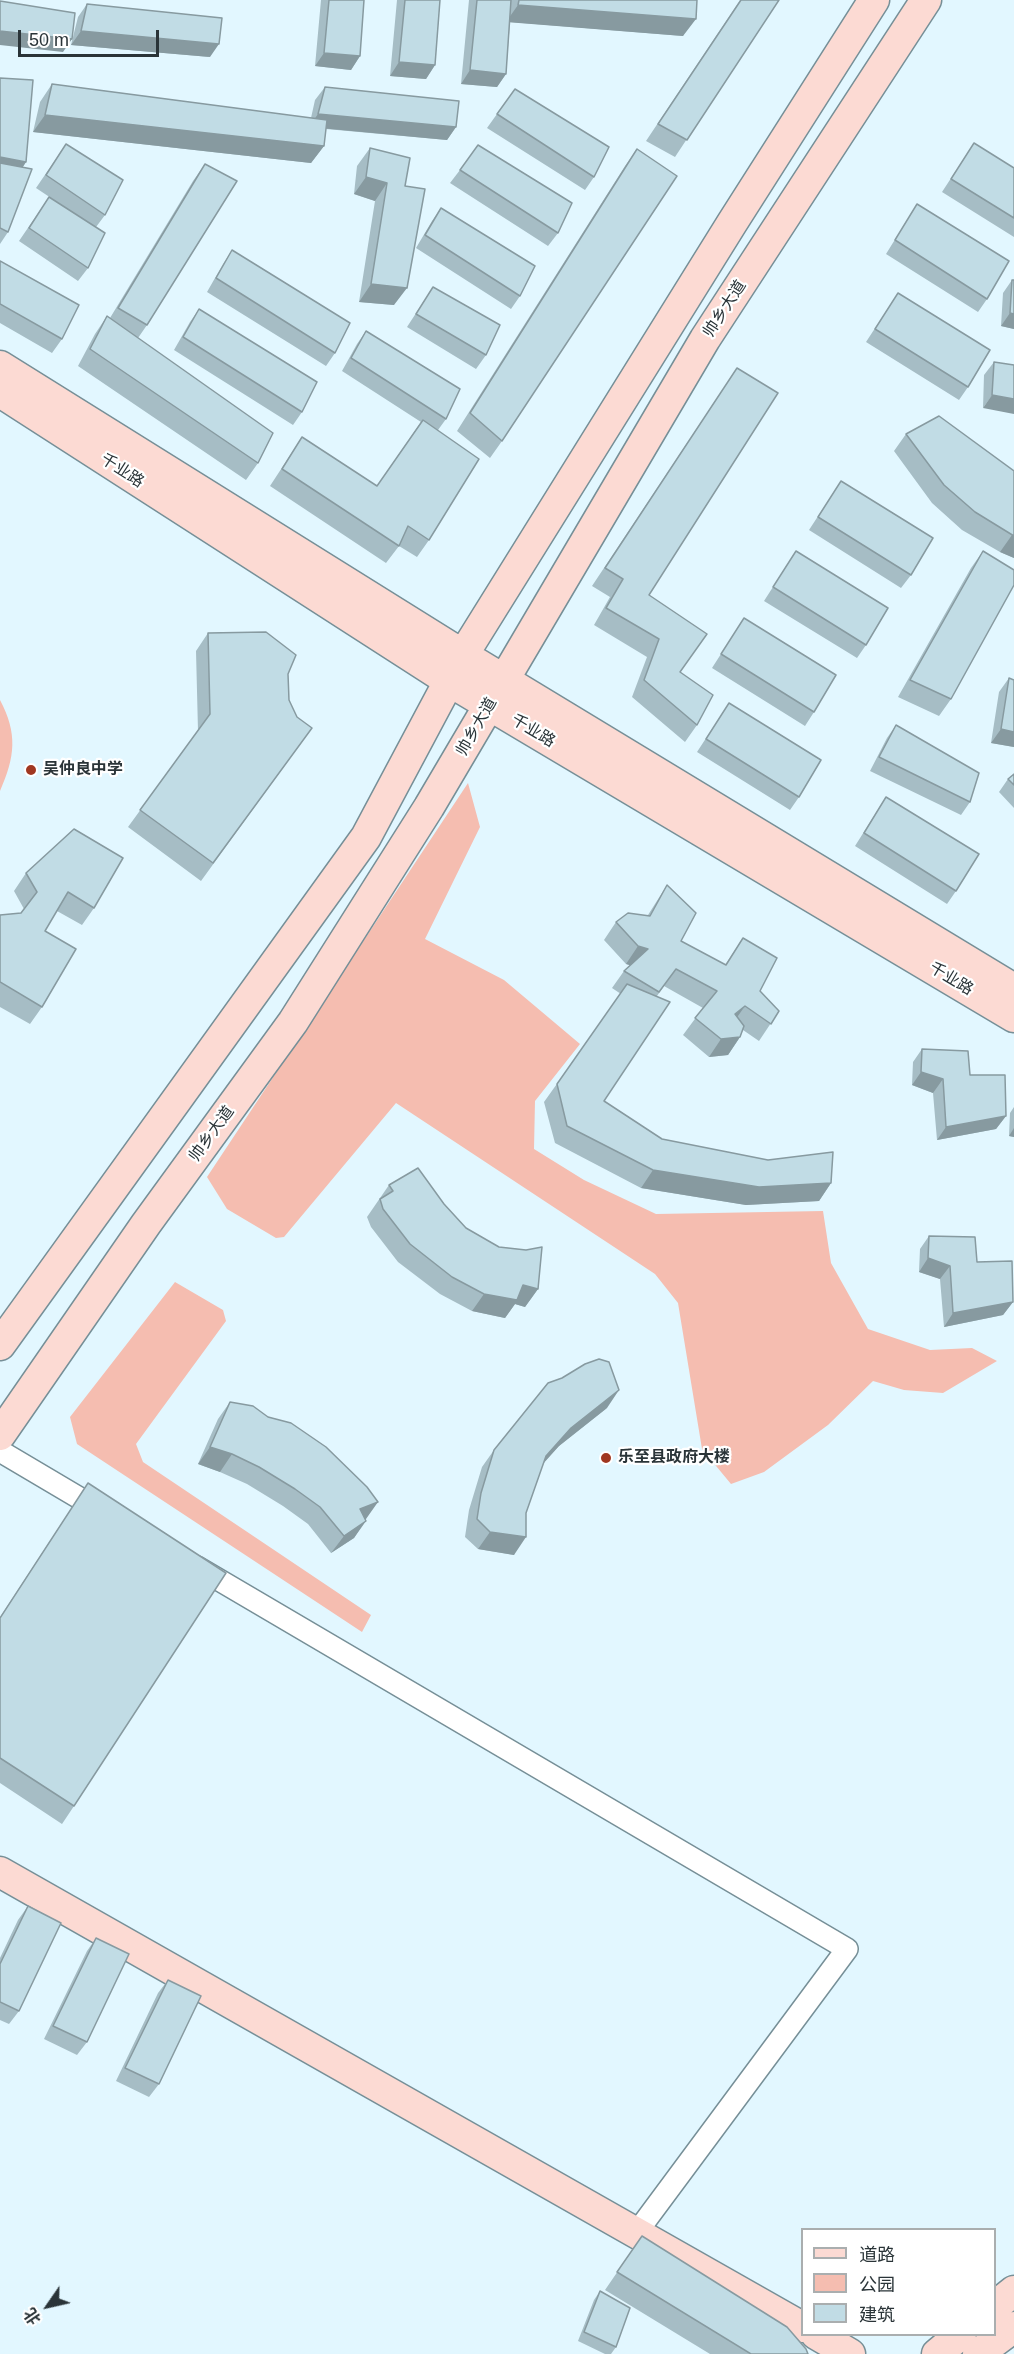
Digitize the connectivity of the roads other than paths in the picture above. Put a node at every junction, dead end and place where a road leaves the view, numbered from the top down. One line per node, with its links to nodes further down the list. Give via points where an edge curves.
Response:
1 (874, 0): 5 (main road)
2 (926, 0): 6 (main road, 帅乡大道, via 705,339)
3 (0, 366): 5 (main road, 千业路)
4 (0, 393): 7 (main road, 千业路)
5 (464, 655): 6 (main road, 千业路); 7 (main road)
6 (505, 678): 8 (main road, 帅乡大道); 9 (main road, 千业路)
7 (449, 681): 8 (main road, 千业路); 11 (main road, via 366,837)
8 (490, 705): 10 (main road, 千业路); 12 (main road, 帅乡大道, via 293,1022 146,1224)
9 (1014, 989)
10 (1014, 1017)
11 (0, 1345)
12 (0, 1435)
13 (0, 1452): 14 (street)
14 (124, 1524)
15 (176, 1555): 17 (street, via 847,1949)
16 (0, 1872): 17 (main road)
17 (637, 2232): 20 (main road)
18 (1014, 2291): 19 (main road)
19 (996, 2305)
20 (801, 2326)
21 (1014, 2327): 26 (main road)
22 (819, 2336): 24 (main road)
23 (959, 2336): 25 (main road)
24 (850, 2354)
25 (937, 2354)
26 (978, 2354)

